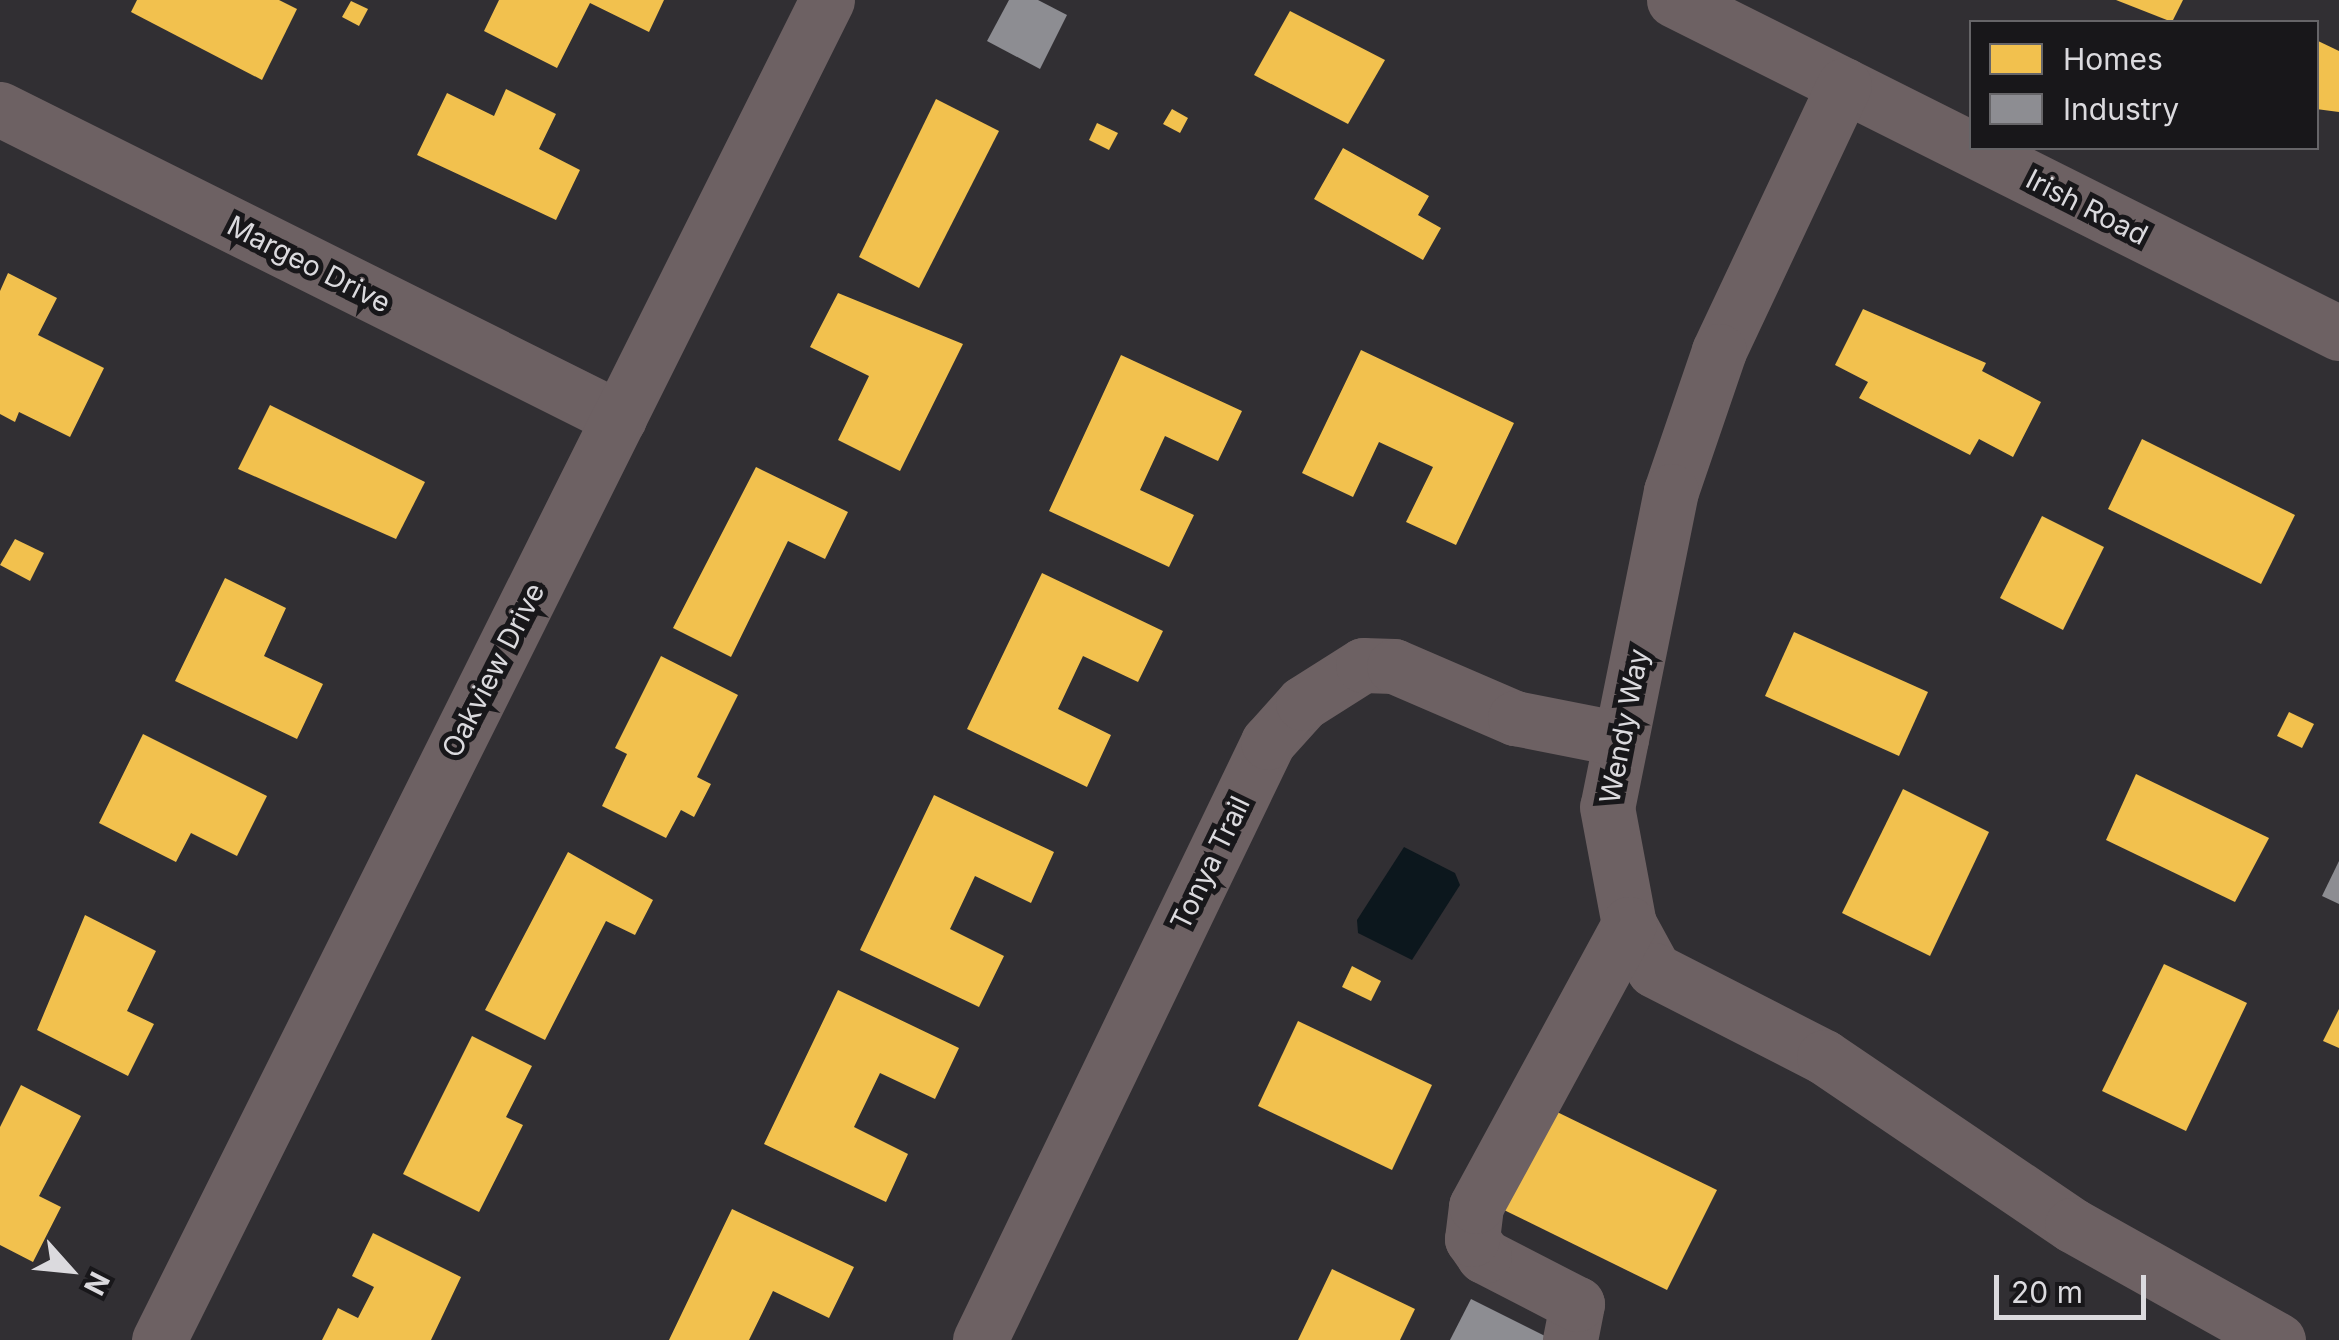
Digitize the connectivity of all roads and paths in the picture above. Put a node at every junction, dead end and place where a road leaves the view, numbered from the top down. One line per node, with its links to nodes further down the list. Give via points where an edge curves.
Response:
1 (827, 0): 8 (street, Oakview Drive)
2 (1674, 0): 3 (street, Irish Road)
3 (1844, 85): 5 (street, Irish Road); 9 (street, Wendy Way, via 1691,425)
4 (0, 109): 8 (street, Margeo Drive)
5 (1969, 148)
6 (1974, 150): 7 (street, Irish Road)
7 (2339, 333)
8 (619, 418): 11 (street, Oakview Drive)
9 (1621, 739): 10 (street, Wendy Way, via 1607,807); 12 (street, Tonya Trail, via 1514,718 1394,666 1363,665 1303,702 1268,742)
10 (1629, 924): 13 (street, via 1476,1206 1472,1239 1484,1256 1577,1304); 14 (street, Wendy Way, via 1654,970 1824,1057 2072,1224)
11 (159, 1340)
12 (980, 1340)
13 (1570, 1340)
14 (2278, 1340)

